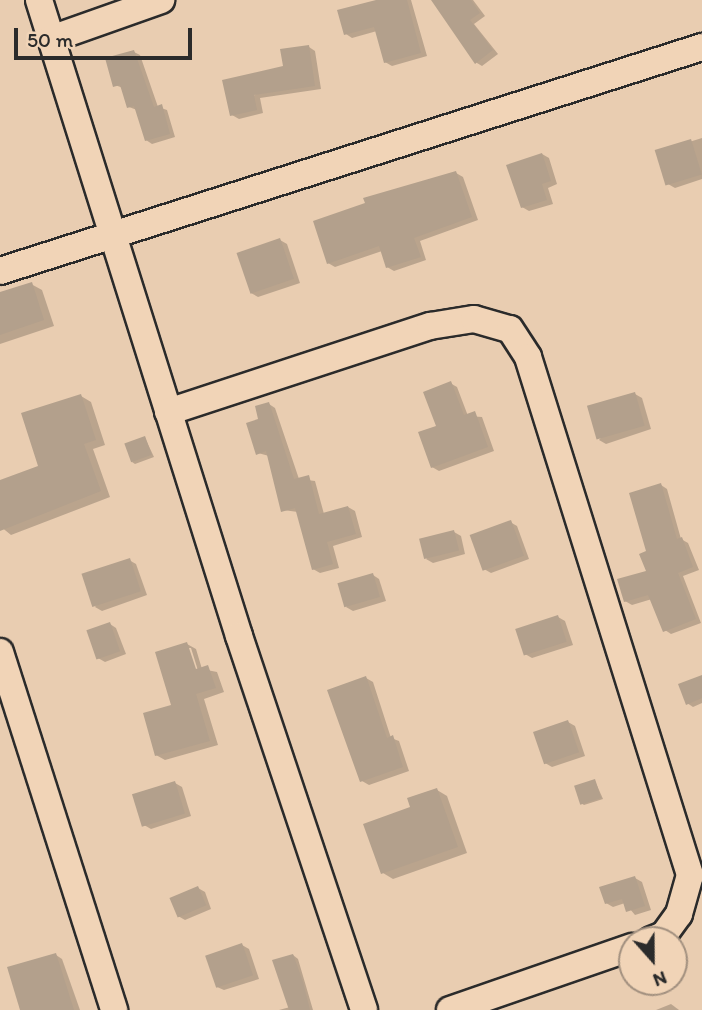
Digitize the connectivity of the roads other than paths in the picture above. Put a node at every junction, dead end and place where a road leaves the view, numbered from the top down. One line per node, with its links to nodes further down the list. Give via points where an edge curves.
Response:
1 (39, 0): 3 (street)
2 (162, 0): 3 (street)
3 (51, 38): 5 (street)
4 (702, 47): 5 (street)
5 (112, 233): 6 (street); 7 (street)
6 (0, 271)
7 (168, 412): 9 (street, via 430,326 474,318 510,328 528,357 690,875); 12 (street)
8 (0, 652): 11 (street)
9 (671, 926)
10 (618, 952): 13 (street)
11 (114, 1010)
12 (364, 1010)
13 (450, 1010)

